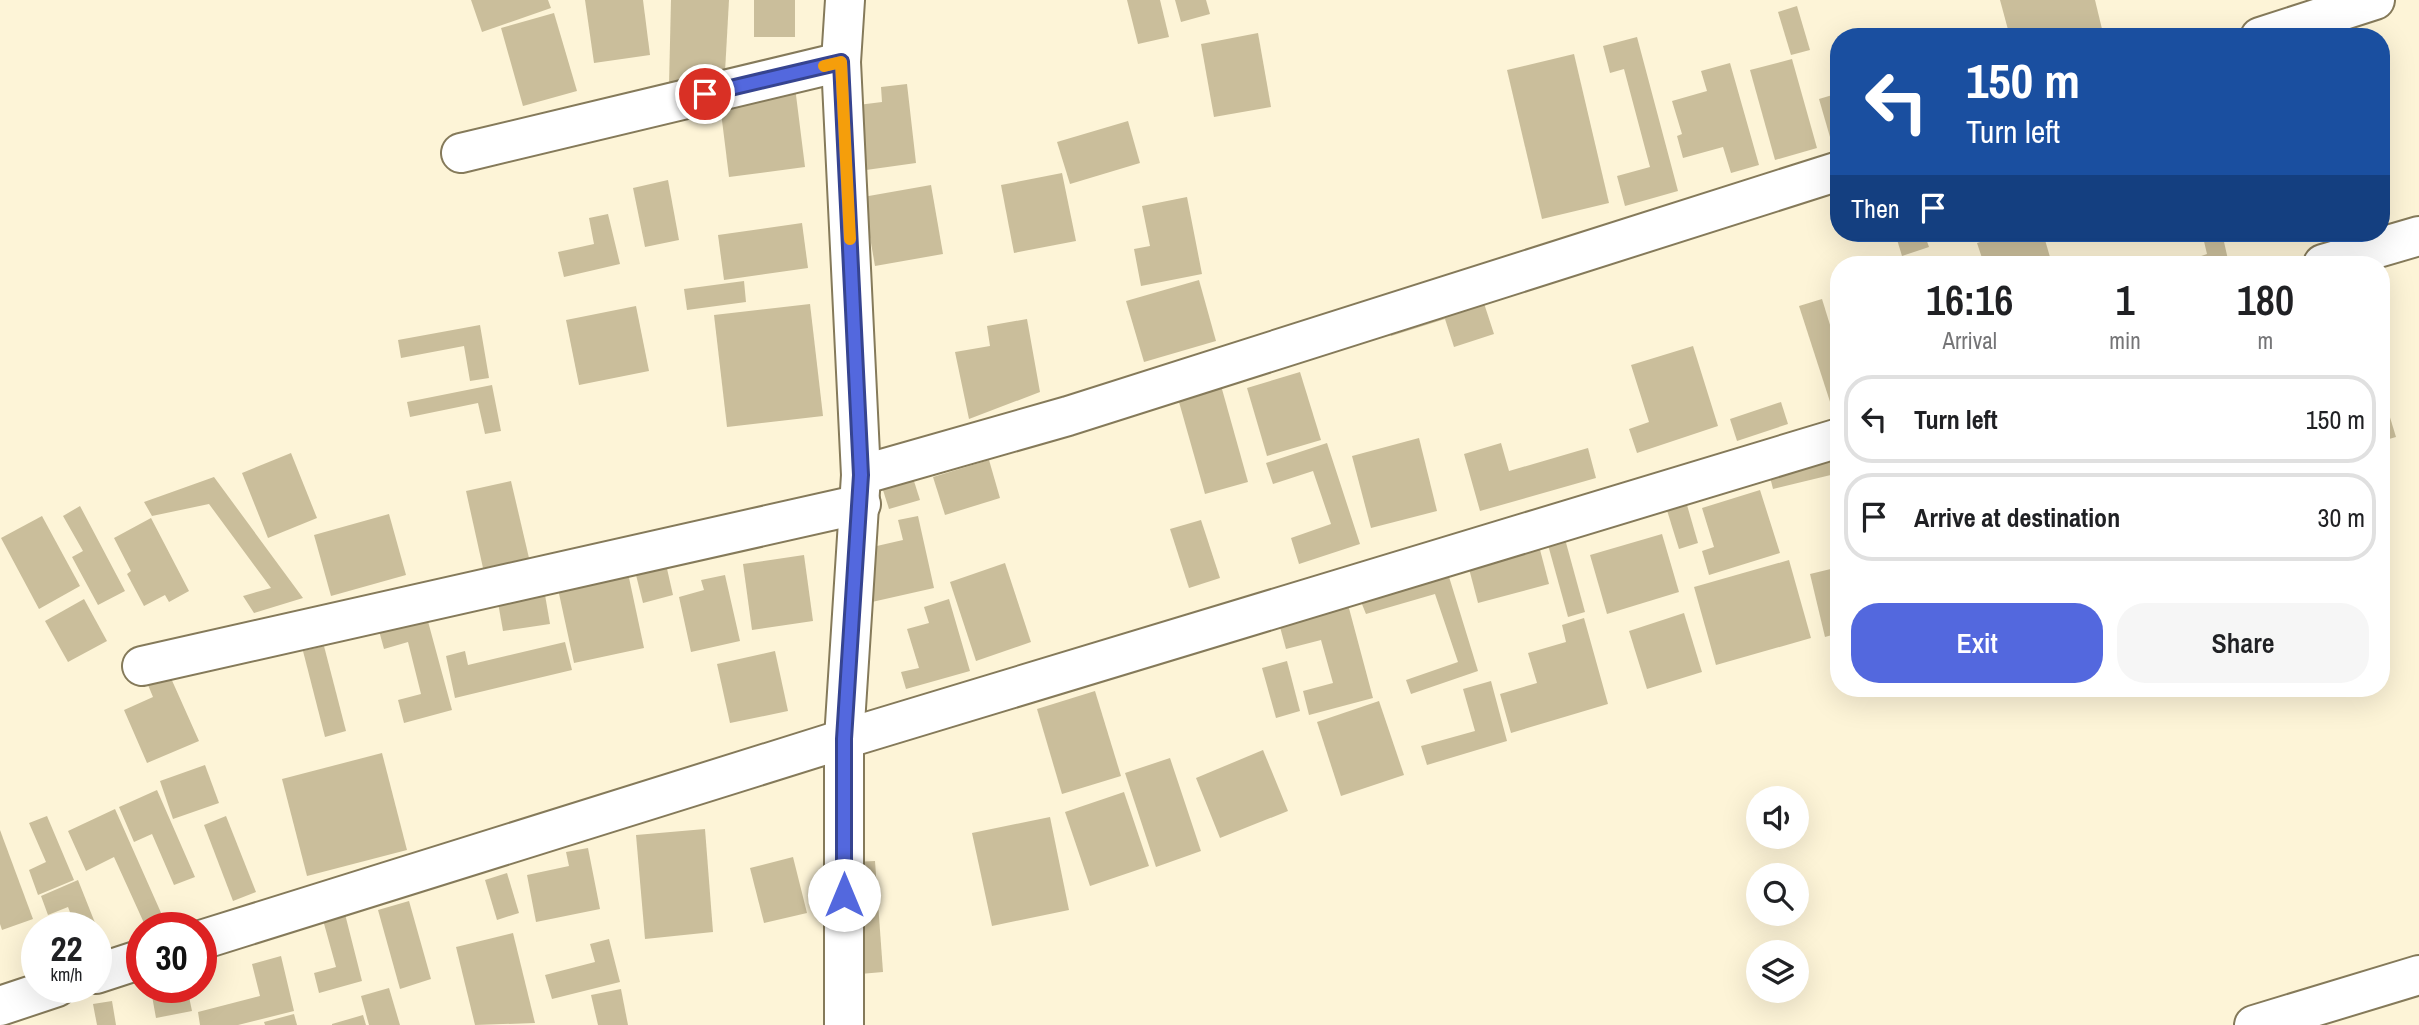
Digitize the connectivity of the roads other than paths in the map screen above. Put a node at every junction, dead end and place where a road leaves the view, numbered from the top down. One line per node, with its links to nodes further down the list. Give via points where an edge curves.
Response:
1 (845, 0): 4 (street)
2 (2375, 0): 3 (street)
3 (2288, 28)
4 (841, 62): 5 (street); 10 (street)
5 (461, 153)
6 (1830, 174): 10 (street, via 1068,416)
7 (2419, 236): 8 (street)
8 (2350, 256)
9 (1830, 441): 12 (street)
10 (861, 490): 11 (street); 12 (street)
11 (142, 666)
12 (844, 739): 13 (street); 17 (street)
13 (217, 935)
14 (2419, 975): 18 (street)
15 (21, 999): 16 (street)
16 (0, 1006)
17 (845, 1025)
18 (2254, 1025)

